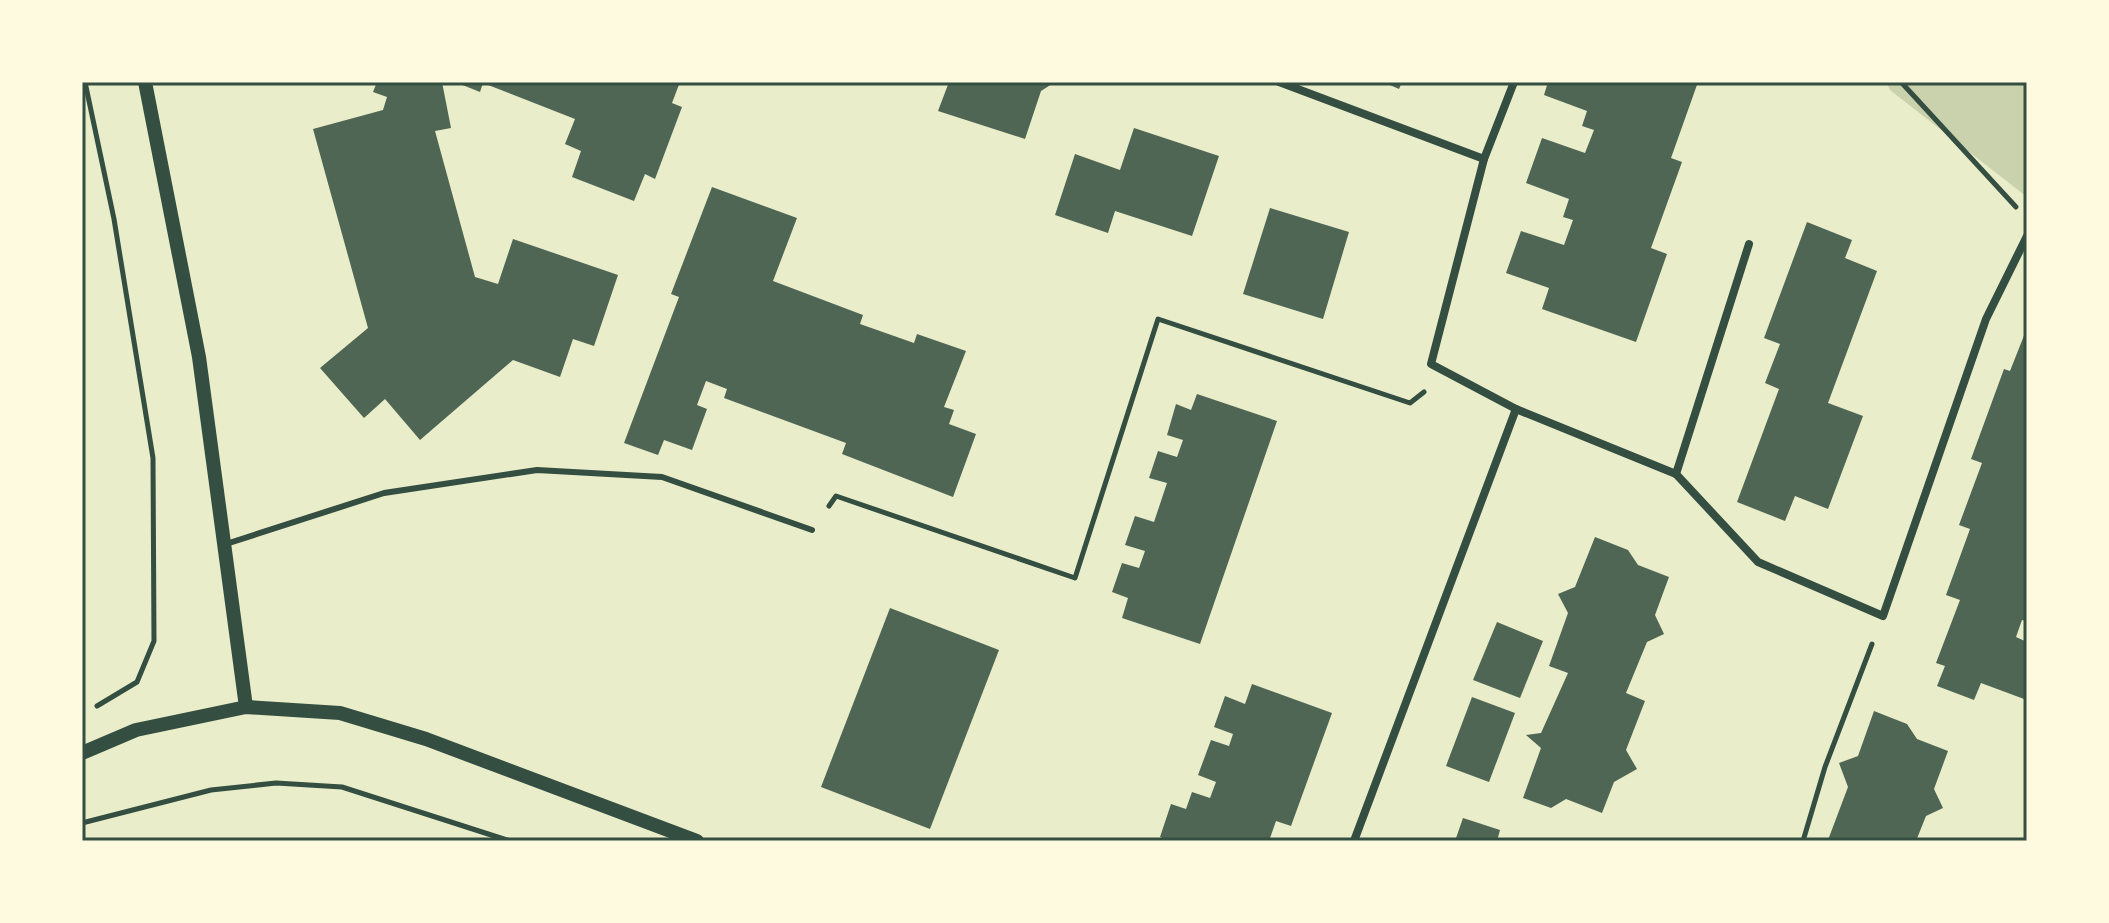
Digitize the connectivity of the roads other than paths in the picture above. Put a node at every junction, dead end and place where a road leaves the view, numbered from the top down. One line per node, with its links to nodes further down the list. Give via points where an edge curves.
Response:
1 (145, 82): 10 (street, via 199,357)
2 (1279, 82): 4 (street)
3 (1514, 82): 4 (street)
4 (1484, 159): 7 (street, via 1431,364)
5 (2027, 236): 8 (street, via 1986,319 1883,616 1758,562)
6 (1749, 244): 8 (street)
7 (1516, 409): 8 (street); 14 (street)
8 (1676, 474)
9 (812, 530): 10 (lane, via 662,477 537,470 384,493)
10 (226, 544): 11 (street)
11 (246, 707): 12 (street, via 136,730); 13 (street, via 340,713 426,739)
12 (82, 753)
13 (697, 841)
14 (1354, 841)

